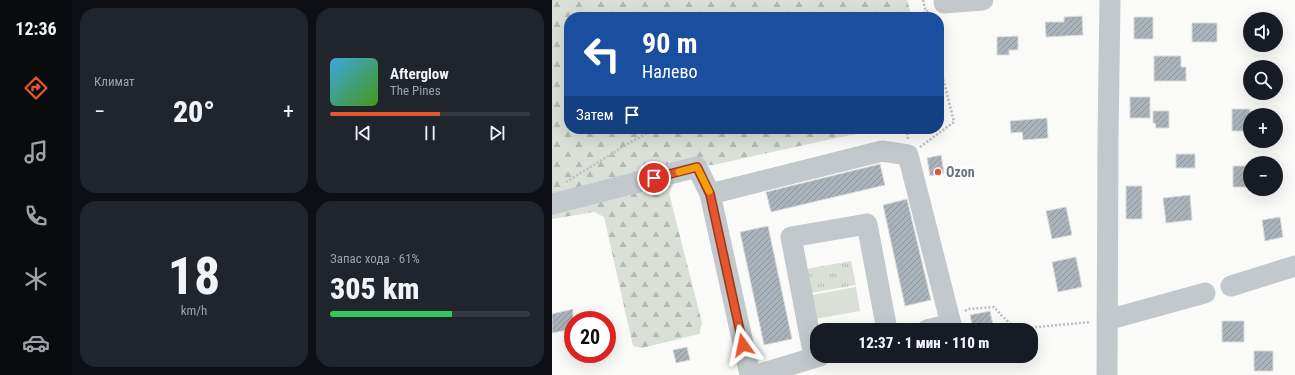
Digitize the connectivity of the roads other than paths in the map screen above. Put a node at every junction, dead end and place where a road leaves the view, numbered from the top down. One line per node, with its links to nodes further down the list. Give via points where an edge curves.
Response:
1 (982, 0): 3 (street)
2 (1110, 0): 9 (street)
3 (935, 7)
4 (710, 194): 5 (street, via 697,167); 11 (street, via 882,151 908,155); 14 (street)
5 (552, 204)
6 (1295, 266): 7 (street)
7 (1231, 286)
8 (1205, 293): 9 (street)
9 (1107, 320): 16 (street)
10 (886, 323): 12 (street, via 867,224 791,237)
11 (951, 323)
12 (810, 325)
13 (810, 359): 15 (street)
14 (750, 375)
15 (757, 375)
16 (1107, 375)

